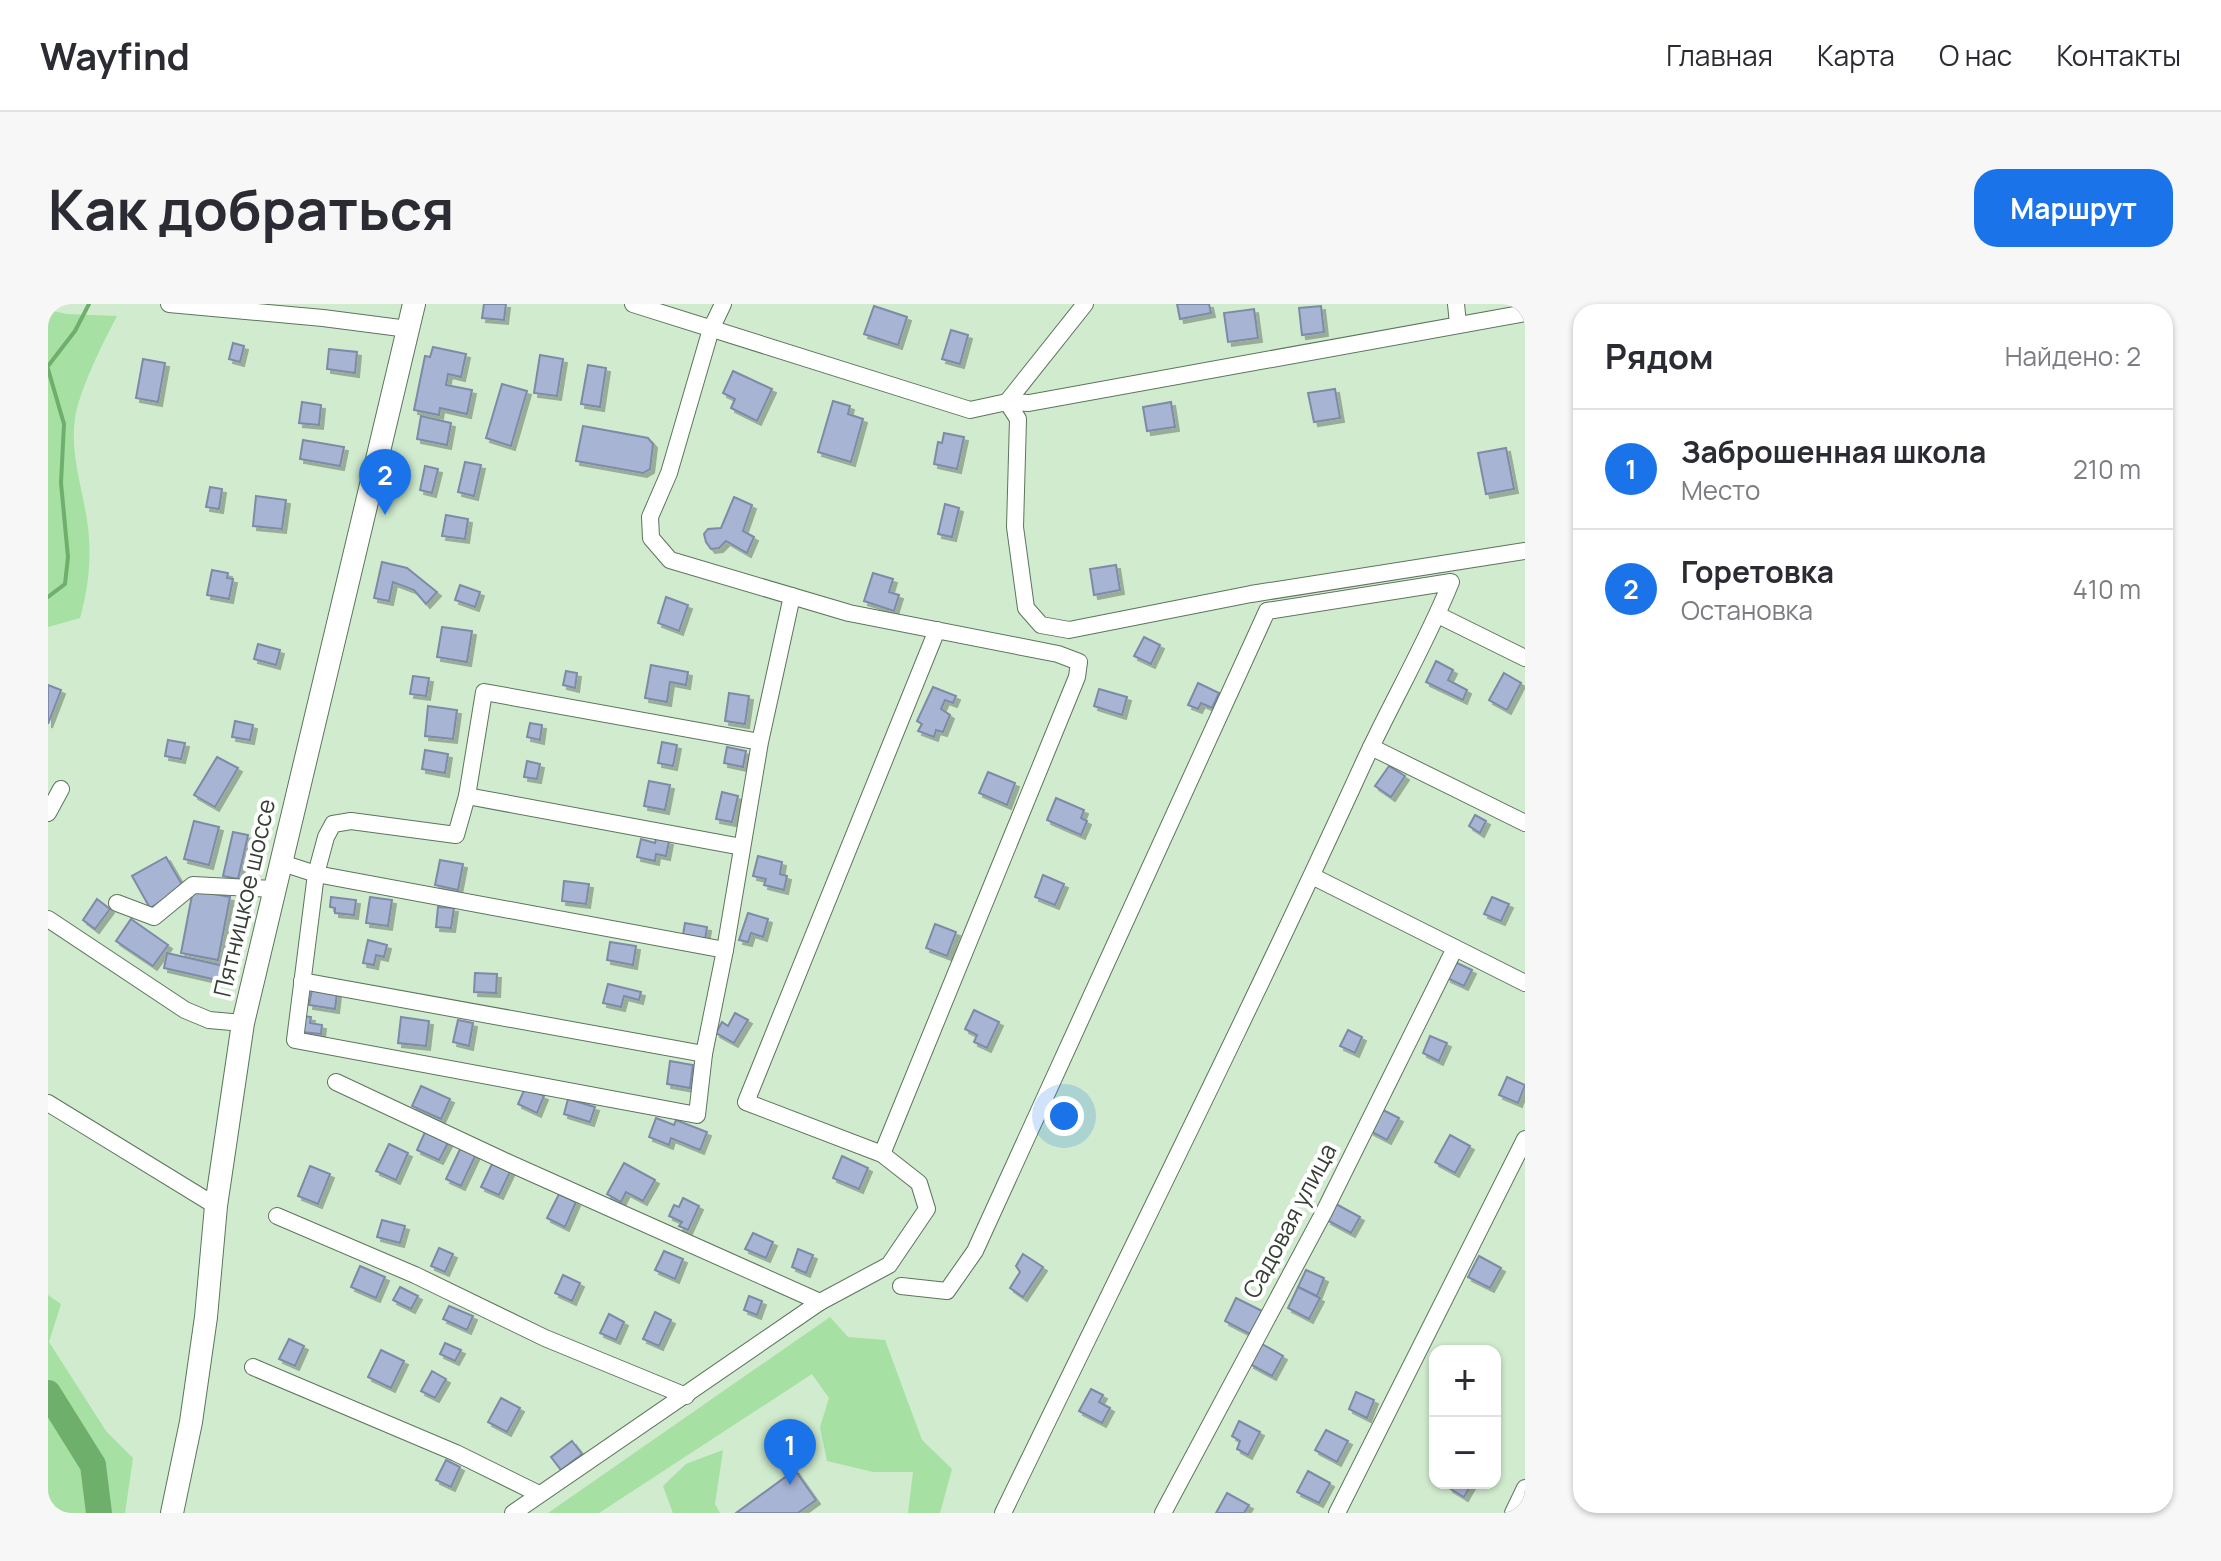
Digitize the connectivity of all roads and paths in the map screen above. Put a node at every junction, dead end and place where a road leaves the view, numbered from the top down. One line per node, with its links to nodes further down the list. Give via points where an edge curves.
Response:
1 (169, 304): 9 (street)
2 (414, 304): 9 (main road, Пятницкое шоссе)
3 (633, 304): 10 (street)
4 (723, 304): 10 (street)
5 (1085, 304): 11 (street)
6 (1456, 304): 8 (street)
7 (1525, 313): 8 (street)
8 (1458, 324): 11 (street, via 1029,403)
9 (408, 329): 24 (main road, Пятницкое шоссе)
10 (711, 329): 11 (street, via 970,410); 13 (street, via 669,473 650,517 651,538 670,560)
11 (1007, 402): 12 (street, via 1018,419 1015,527 1026,608 1041,625 1069,630 1251,594)
12 (1525, 551)
13 (792, 596): 15 (street); 17 (street)
14 (1438, 615): 16 (street); 18 (street); 42 (street, via 1451,582 1267,611 975,1251 947,1291)
15 (937, 630): 39 (street, via 746,1102); 39 (street, via 1079,662)
16 (1525, 658)
17 (760, 742): 20 (street, via 484,692); 23 (street)
18 (1371, 747): 22 (street); 26 (street)
19 (61, 789): 21 (street)
20 (467, 796): 23 (street); 25 (street, via 456,835 351,821 333,824)
21 (48, 813)
22 (1525, 823)
23 (742, 847): 31 (street)
24 (279, 862): 25 (street); 27 (main road, Пятницкое шоссе)
25 (316, 874): 31 (street); 32 (street)
26 (1312, 876): 30 (street); 50 (street)
27 (273, 889): 28 (street, via 193,885 154,917); 34 (main road, Пятницкое шоссе)
28 (117, 903)
29 (48, 919): 34 (street, via 185,1010 209,1020)
30 (1455, 948): 33 (street); 51 (street, Садовая улица, via 1324,1212)
31 (725, 950): 35 (street)
32 (302, 981): 35 (street); 35 (street, via 295,1040 697,1115)
33 (1525, 983)
34 (243, 1023): 40 (main road, Пятницкое шоссе)
35 (704, 1054)
36 (336, 1082): 43 (street)
37 (48, 1103): 40 (street)
38 (1525, 1139): 52 (street)
39 (882, 1154): 43 (street, via 919,1183 927,1209 889,1265)
40 (216, 1206): 48 (main road, Пятницкое шоссе, via 193,1409)
41 (277, 1216): 45 (street)
42 (901, 1286)
43 (820, 1302): 45 (street)
44 (253, 1367): 47 (street)
45 (686, 1396): 47 (street)
46 (1525, 1488): 53 (street)
47 (539, 1494): 49 (street)
48 (172, 1513)
49 (513, 1513)
50 (1003, 1513)
51 (1163, 1513)
52 (1337, 1513)
53 (1513, 1513)

